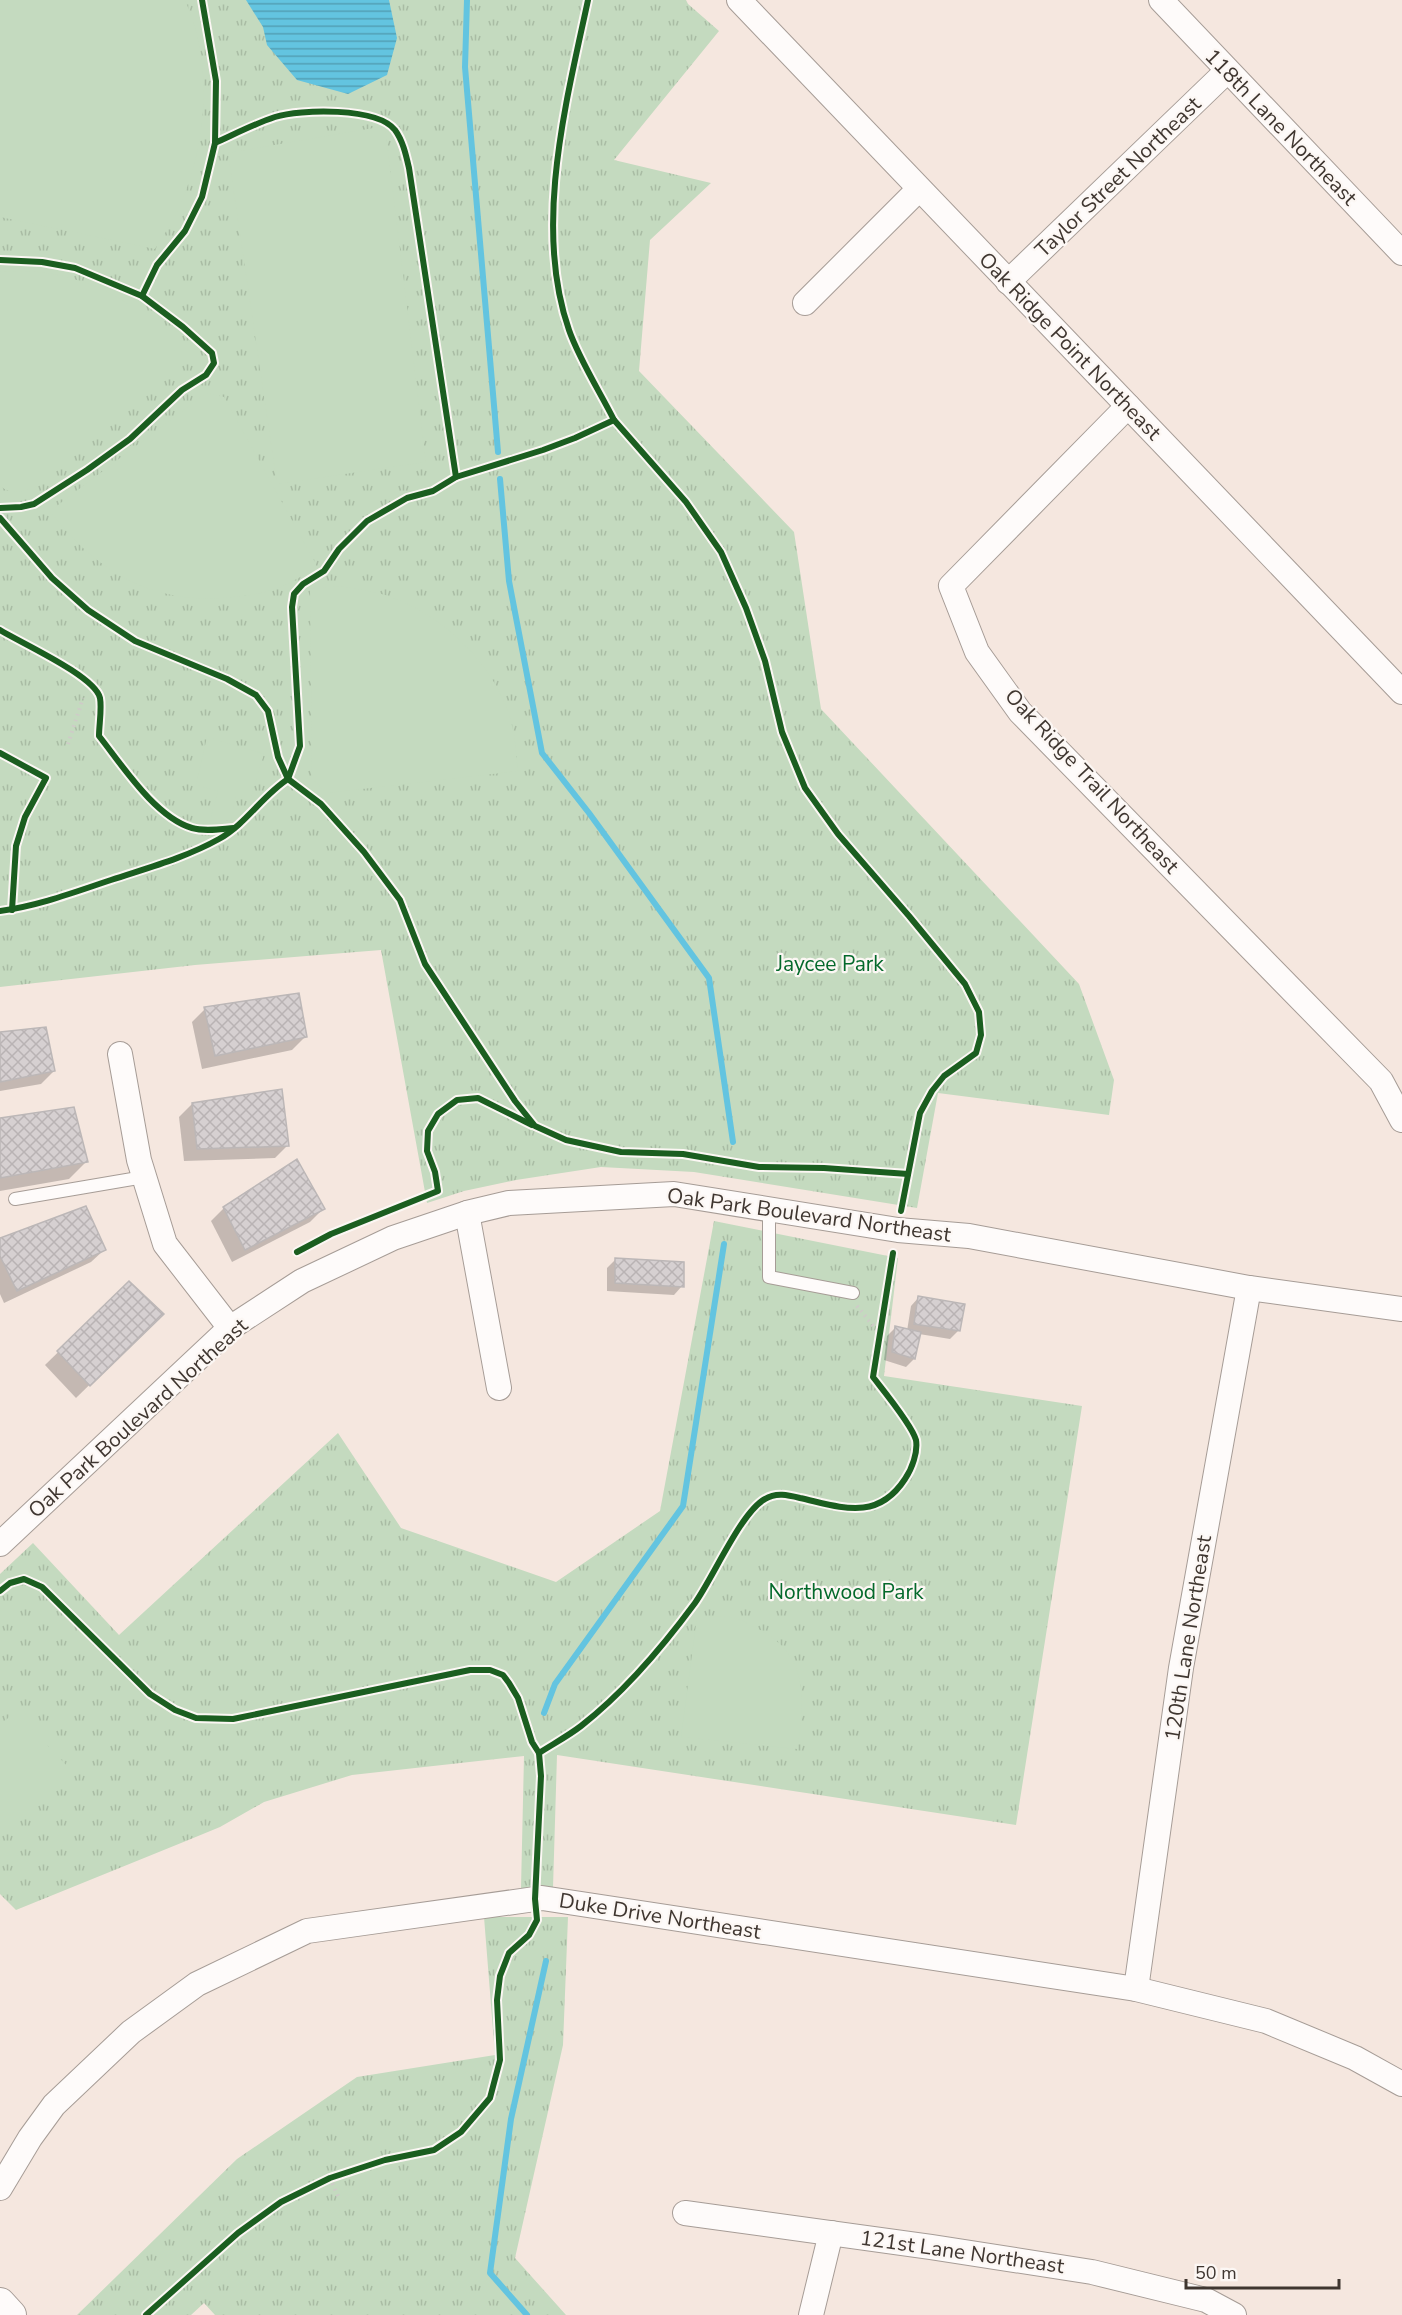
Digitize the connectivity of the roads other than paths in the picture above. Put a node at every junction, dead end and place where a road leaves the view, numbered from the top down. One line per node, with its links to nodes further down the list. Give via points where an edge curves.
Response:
1 (739, 0): 4 (street, Oak Ridge Point Northeast)
2 (1161, 0): 3 (street, 118th Lane Northeast)
3 (1227, 71): 5 (street, 118th Lane Northeast); 6 (street, Taylor Street Northeast)
4 (919, 189): 6 (street, Oak Ridge Point Northeast); 7 (street)
5 (1402, 253)
6 (1008, 282): 8 (street, Oak Ridge Point Northeast)
7 (805, 303)
8 (1128, 406): 9 (street, Oak Ridge Point Northeast); 11 (street, Oak Ridge Trail Northeast, via 951,586 977,652 1020,712 1381,1081)
9 (1402, 692)
10 (120, 1054): 12 (street)
11 (1402, 1120)
12 (144, 1177): 13 (lane); 19 (street, via 165,1244)
13 (15, 1200)
14 (769, 1210): 15 (street, Oak Park Boulevard Northeast, via 674,1194 509,1203); 16 (street, Oak Park Boulevard Northeast, via 898,1230 969,1236); 17 (lane, via 769,1276)
15 (467, 1213): 19 (street, Oak Park Boulevard Northeast, via 393,1238 311,1277); 20 (street)
16 (1249, 1288): 18 (street, Oak Park Boulevard Northeast); 22 (street, 120th Lane Northeast, via 1182,1668)
17 (853, 1293)
18 (1402, 1309)
19 (230, 1328): 21 (street, Oak Park Boulevard Northeast)
20 (499, 1388)
21 (0, 1544)
22 (1136, 1989): 23 (street, Duke Drive Northeast, via 1266,2021 1356,2058); 24 (street, Duke Drive Northeast, via 542,1898 307,1931 197,1984 131,2032 54,2105)
23 (1402, 2084)
24 (0, 2188)
25 (685, 2213): 26 (street, 121st Lane Northeast)
26 (831, 2233): 29 (street); 30 (street, 121st Lane Northeast, via 1092,2271 1206,2300)
27 (0, 2303): 28 (street)
28 (11, 2315)
29 (811, 2315)
30 (1234, 2315)

